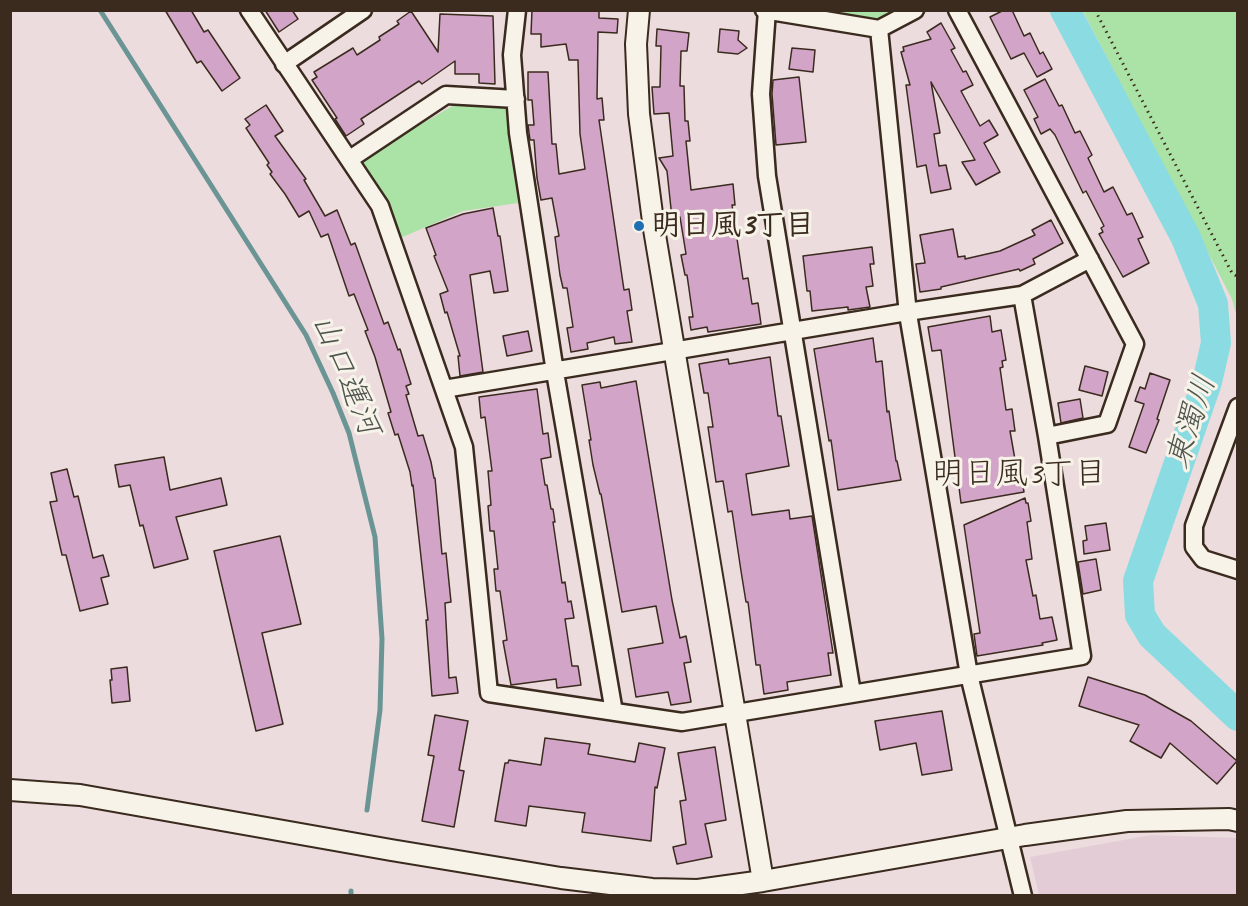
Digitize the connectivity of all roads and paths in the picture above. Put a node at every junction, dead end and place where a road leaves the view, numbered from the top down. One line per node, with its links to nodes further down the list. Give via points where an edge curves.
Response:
1 (249, 10): 10 (street)
2 (363, 10): 10 (street)
3 (517, 10): 11 (street, via 512,55)
4 (639, 10): 18 (street, via 639,114)
5 (915, 10): 9 (street)
6 (957, 10): 13 (street)
7 (1095, 10): 14 (path, via 1232,273)
8 (766, 11): 9 (street); 17 (street, via 761,94 766,176)
9 (879, 29): 16 (street)
10 (284, 64): 12 (street)
11 (516, 99): 12 (street, via 446,95); 19 (street)
12 (350, 159): 20 (street, via 380,206)
13 (1090, 260): 15 (street); 22 (street, via 1135,344 1107,424)
14 (1238, 277)
15 (1022, 295): 16 (street); 22 (street)
16 (907, 312): 17 (street); 24 (street)
17 (791, 331): 18 (street); 25 (street)
18 (675, 351): 19 (street); 27 (street)
19 (555, 372): 20 (street); 26 (street)
20 (444, 389): 26 (street, via 464,447 489,693)
21 (1238, 407): 23 (street, via 1194,526 1194,547 1203,559)
22 (1047, 436): 24 (street, via 1082,656)
23 (1238, 570)
24 (969, 675): 25 (street); 30 (street)
25 (852, 693): 27 (street)
26 (614, 712): 27 (street, via 682,722)
27 (734, 712): 31 (street)
28 (10, 790): 32 (street, via 80,795)
29 (1238, 821): 30 (street, via 1127,821)
30 (1010, 837): 31 (street); 33 (street)
31 (762, 881): 32 (street)
32 (652, 892)
33 (1023, 896)

